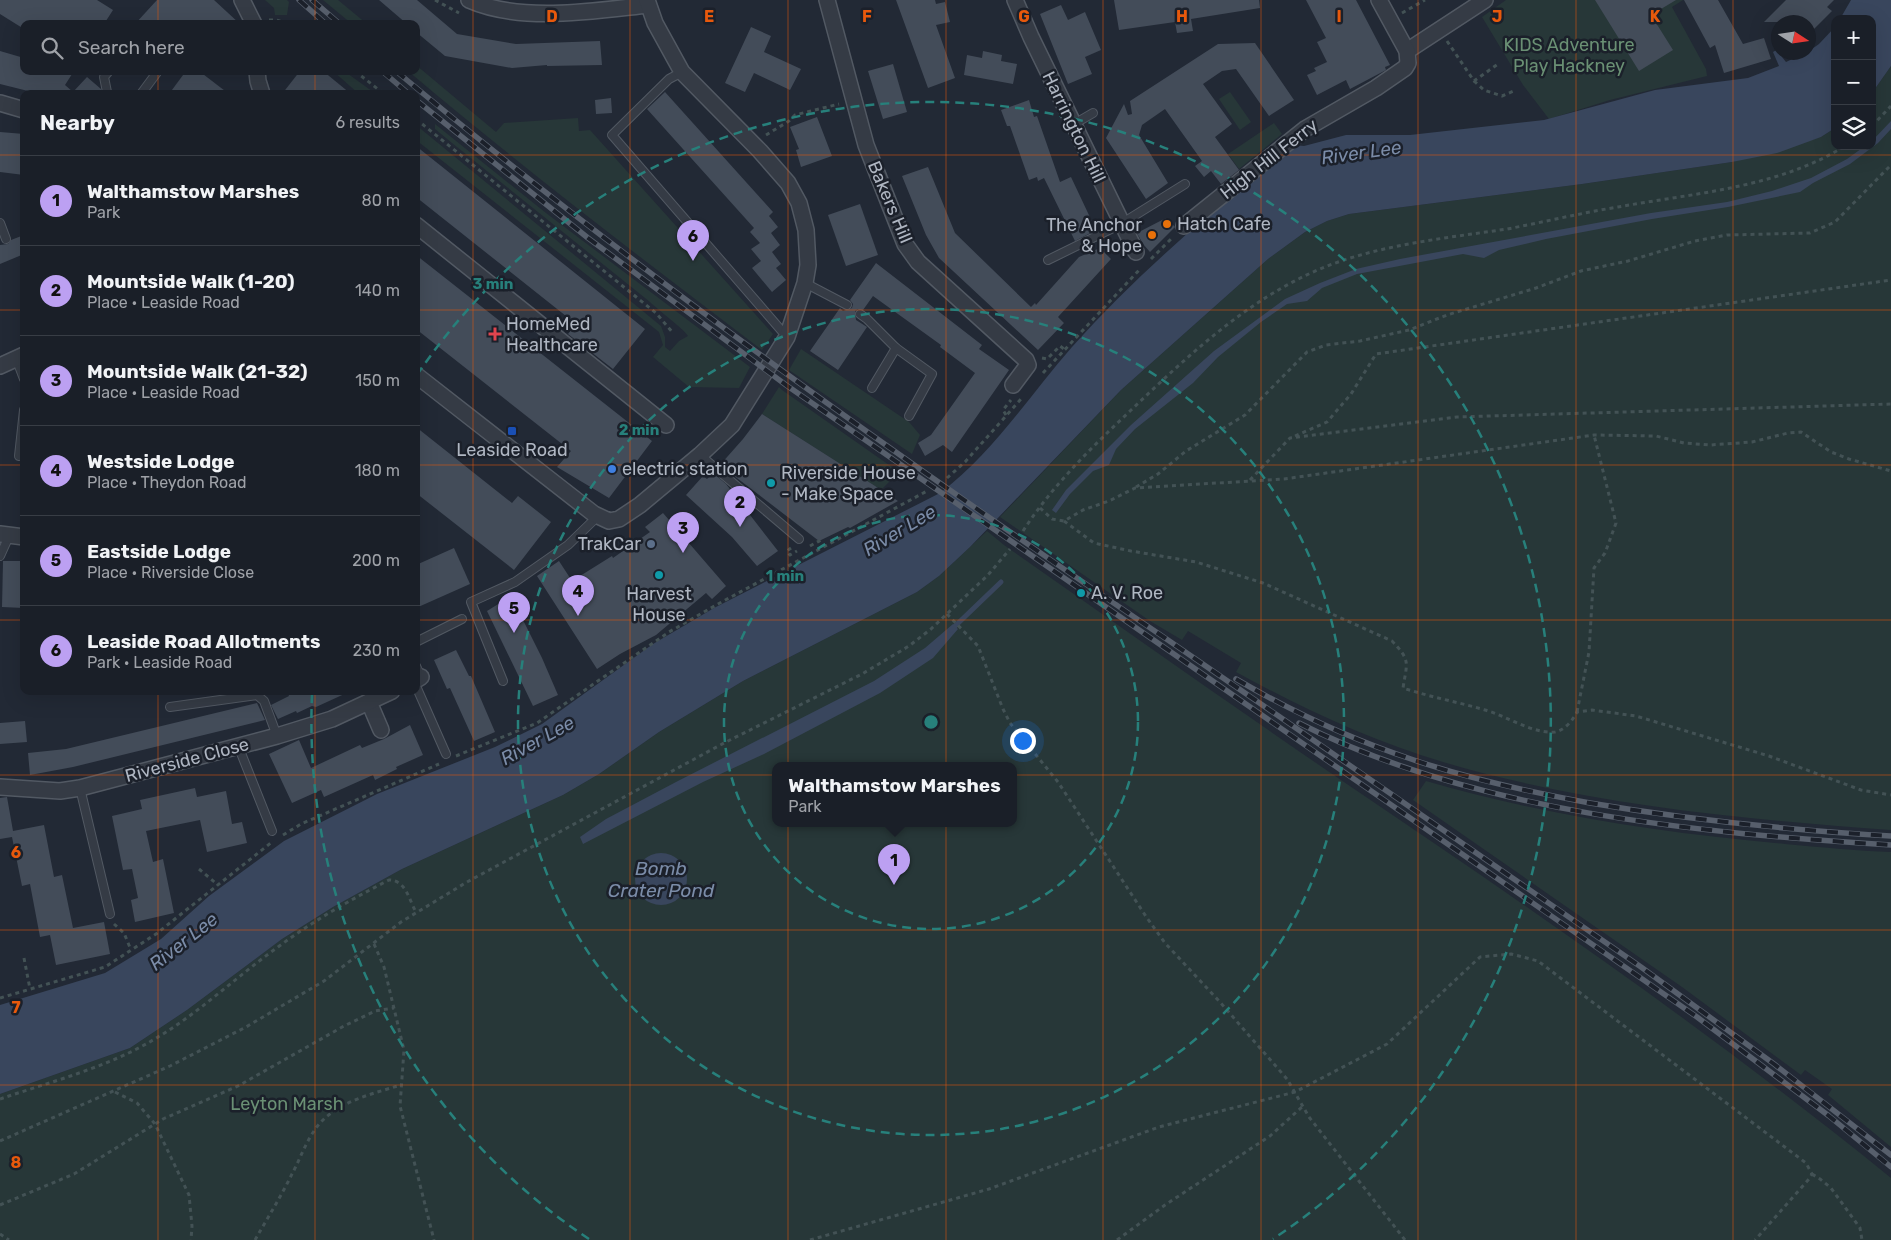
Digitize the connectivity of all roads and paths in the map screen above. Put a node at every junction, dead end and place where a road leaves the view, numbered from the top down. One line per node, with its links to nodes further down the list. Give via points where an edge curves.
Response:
1 (242, 0): 9 (street)
2 (469, 0): 8 (street, via 508,10 543,12 593,11)
3 (827, 0): 54 (street, Bakers Hill, via 866,145 905,244 918,262)
4 (1015, 0): 32 (street, Harrington Hill)
5 (1379, 0): 10 (street)
6 (1425, 0): 10 (path)
7 (1485, 0): 11 (street)
8 (648, 2): 14 (street, via 655,23)
9 (252, 20)
10 (1390, 20): 12 (street)
11 (1440, 30): 12 (street); 19 (path)
12 (1407, 51): 39 (street, High Hill Ferry, via 1405,68 1305,129)
13 (1498, 64): 19 (path)
14 (682, 72): 33 (street); 50 (lane, via 669,79 612,135)
15 (106, 75): 20 (lane)
16 (155, 75): 21 (lane)
17 (257, 75): 22 (street)
18 (360, 75): 23 (path)
19 (1474, 80): 24 (path, via 1484,90 1502,96)
20 (107, 90)
21 (144, 90)
22 (261, 90)
23 (379, 90)
24 (1516, 90)
25 (0, 103): 27 (street)
26 (1891, 106): 31 (path)
27 (20, 109)
28 (822, 109): 33 (path, via 795,115)
29 (1093, 113): 32 (lane)
30 (420, 122): 49 (path, via 656,313)
31 (1876, 122)
32 (1074, 124): 38 (street, Harrington Hill)
33 (755, 145): 46 (street, via 788,183 799,203 806,230 808,265)
34 (1838, 150): 71 (path, via 1799,169 1761,180 1396,247 1343,260 1315,272 1258,303 1182,362 1091,448)
35 (1891, 165): 69 (path, via 1835,222 1810,233 1728,235 1695,241 1581,271 1409,330 1360,341 1326,344 1307,352 1245,415 1186,451)
36 (1185, 184): 38 (lane)
37 (0, 223): 41 (lane)
38 (1121, 224): 42 (street, Harrington Hill); 43 (lane)
39 (1184, 226): 44 (path)
40 (420, 228): 61 (street)
41 (6, 239)
42 (1136, 252)
43 (1048, 260)
44 (1130, 278)
45 (1891, 280): 63 (path, via 1376,354 1351,394 1327,422)
46 (805, 283): 47 (lane); 50 (street)
47 (847, 305)
48 (860, 314): 51 (lane)
49 (672, 333)
50 (787, 337): 65 (street, via 732,425)
51 (896, 348): 58 (lane); 60 (lane, via 932,374)
52 (1064, 349): 54 (path, via 1060,346 1046,359 1040,358)
53 (20, 357): 55 (street)
54 (1028, 365): 57 (street)
55 (0, 366)
56 (420, 378): 72 (street)
57 (1013, 385)
58 (872, 388)
59 (1891, 404): 63 (path, via 1457,418)
60 (909, 416)
61 (666, 425)
62 (1594, 435): 67 (path, via 1656,436 1710,445 1752,442 1788,432 1802,432 1832,452); 68 (path, via 1284,479); 87 (path, via 1616,523 1605,554 1594,568 1588,652)
63 (1290, 438): 68 (path)
64 (20, 447): 66 (lane)
65 (700, 455): 72 (street, via 618,519 609,521); 76 (lane)
66 (19, 456)
67 (1891, 471)
68 (1250, 481): 69 (path)
69 (1135, 488): 73 (path)
70 (928, 492): 91 (path, via 669,632 537,723)
71 (1040, 508): 73 (path, via 1052,518); 74 (path)
72 (598, 516): 82 (lane, via 568,545 515,582 471,602)
73 (1064, 521): 87 (path, via 1094,543 1196,562 1263,583 1392,641 1408,663 1403,688 1554,732 1562,729)
74 (1023, 531)
75 (11, 536): 78 (lane)
76 (799, 540)
77 (1010, 549): 79 (path)
78 (0, 556)
79 (947, 614): 99 (path, via 909,646 862,674 628,794); 109 (path, via 982,651 1010,723 1058,782 1165,943 1219,1001)
80 (462, 619): 81 (lane)
81 (420, 640)
82 (503, 680)
83 (420, 683): 91 (lane)
84 (384, 695): 85 (street, Riverside Close)
85 (369, 702): 88 (street); 89 (street, Riverside Close, via 332,719)
86 (170, 707): 89 (lane, via 257,695 264,700)
87 (1577, 712): 95 (path, via 1592,710 1636,716 1769,756 1861,790)
88 (381, 730)
89 (277, 736): 90 (street, Riverside Close)
90 (239, 748): 94 (street, Riverside Close); 96 (lane)
91 (447, 757)
92 (440, 764): 98 (path, via 301,824 275,839)
93 (0, 787): 94 (street, Riverside Close, via 60,791)
94 (80, 788): 100 (lane)
95 (1891, 795)
96 (272, 831)
97 (199, 869): 98 (path)
98 (218, 885): 102 (path)
99 (416, 912): 101 (path); 110 (path, via 401,883 389,880 277,947 153,1040 127,1054)
100 (110, 914): 102 (path, via 113,924 124,933)
101 (374, 944): 106 (path, via 384,967); 108 (path, via 324,981 246,1027)
102 (131, 950): 104 (path, via 105,967)
103 (24, 958): 104 (path)
104 (30, 989): 105 (path)
105 (0, 998)
106 (394, 1008): 107 (path, via 404,1050); 112 (path, via 375,1012 344,1026 238,1086)
107 (401, 1085): 119 (path, via 364,1097 324,1120 308,1142); 120 (path, via 400,1106)
108 (114, 1091): 112 (path, via 137,1102); 113 (path)
109 (1295, 1092): 111 (path); 114 (path, via 1387,1044 1480,957 1511,954 1538,961 1794,1152); 121 (path, via 1159,1127 989,1189)
110 (0, 1099)
111 (1303, 1106): 122 (path, via 1270,1136); 123 (path)
112 (155, 1124): 115 (path, via 74,1174); 118 (path, via 189,1195)
113 (0, 1141)
114 (1812, 1174): 124 (path); 125 (path, via 1830,1188 1860,1228)
115 (0, 1204)
116 (0, 1234): 117 (path)
117 (9, 1240)
118 (191, 1240)
119 (255, 1240)
120 (434, 1240)
121 (810, 1240)
122 (1117, 1240)
123 (1405, 1240)
124 (1754, 1240)
125 (1862, 1240)

